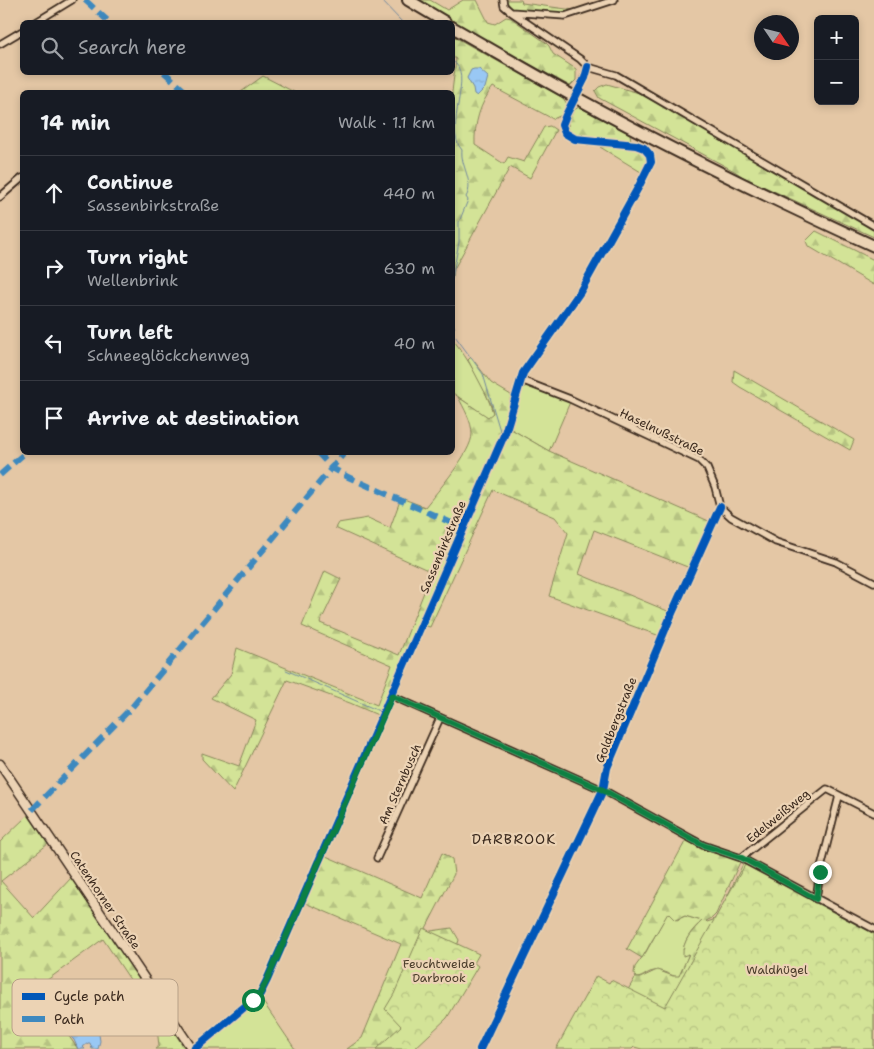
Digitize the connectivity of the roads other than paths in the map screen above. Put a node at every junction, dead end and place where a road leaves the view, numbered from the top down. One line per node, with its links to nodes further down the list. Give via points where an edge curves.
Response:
1 (72, 0): 6 (street)
2 (408, 0): 7 (highway)
3 (503, 0): 5 (street)
4 (614, 0): 5 (street, via 565,16)
5 (511, 12): 11 (street)
6 (39, 20)
7 (442, 20)
8 (455, 29): 17 (highway, via 668,146)
9 (20, 31): 10 (street)
10 (0, 44)
11 (588, 67): 12 (street); 16 (street, via 616,75)
12 (578, 93)
13 (572, 103): 18 (street, Sassenbirkstraße, via 562,125 565,133 575,139 636,145 644,148 651,162 580,292)
14 (20, 180): 15 (street)
15 (0, 197)
16 (874, 226)
17 (874, 246)
18 (520, 380): 19 (street, Haselnußstraße, via 570,399 700,460 715,486); 21 (street, Sassenbirkstraße, via 505,433)
19 (720, 508): 20 (street, via 776,542 836,562); 24 (street, Goldbergstraße, via 607,768)
20 (874, 582)
21 (392, 696): 22 (street); 33 (street, Sassenbirkstraße, via 260,994)
22 (440, 718): 24 (street); 27 (street, Am Sternbusch)
23 (0, 764): 31 (street, Catenhorner Straße)
24 (603, 790): 28 (street, via 703,845); 34 (street, Goldbergstraße)
25 (839, 796): 26 (street); 28 (street, Edelweißweg, via 827,789); 29 (street)
26 (874, 814)
27 (377, 858)
28 (742, 858): 29 (street)
29 (816, 899): 30 (street)
30 (874, 928)
31 (146, 979)
32 (178, 1027): 33 (street, Catenhorner Straße)
33 (193, 1049)
34 (480, 1049)

